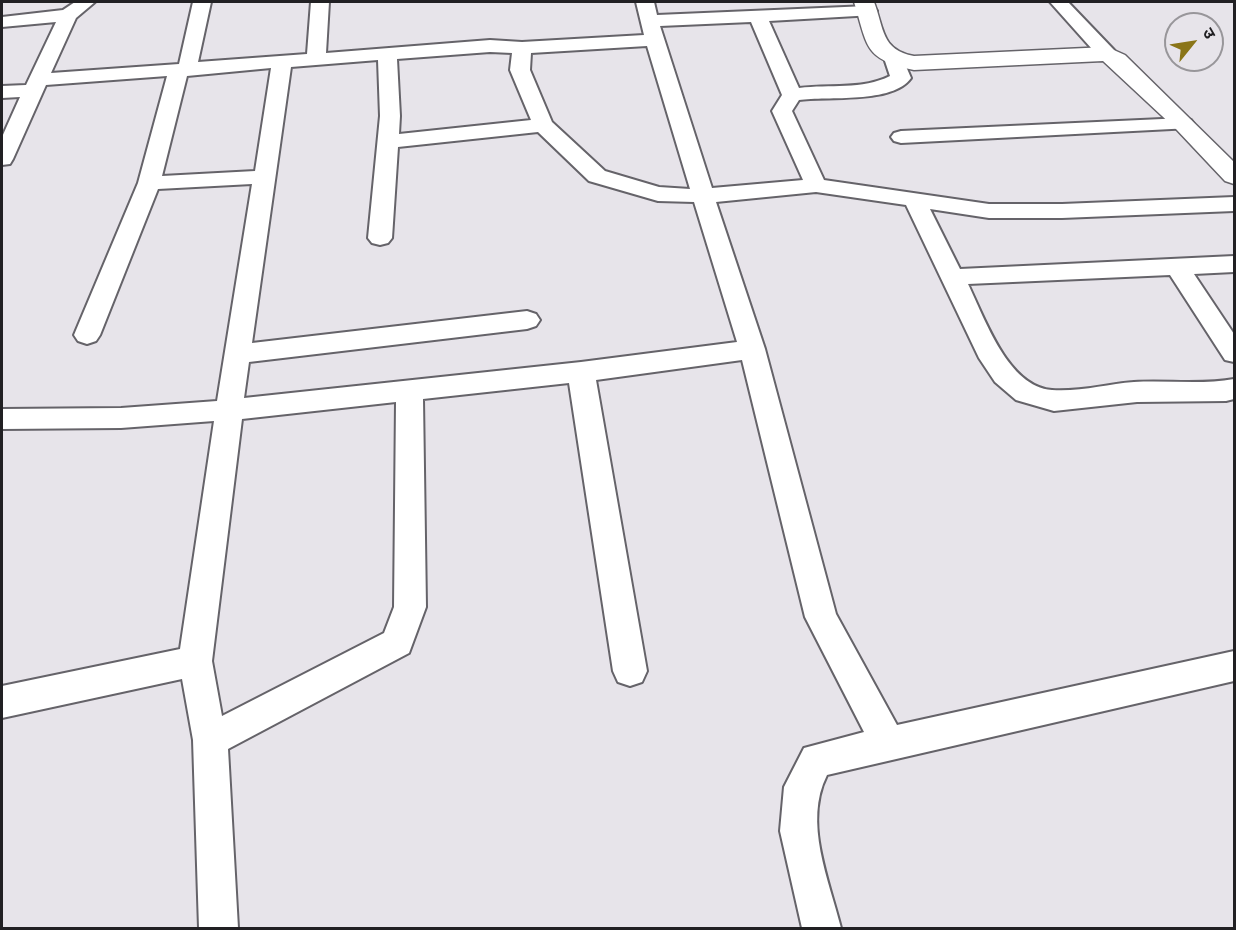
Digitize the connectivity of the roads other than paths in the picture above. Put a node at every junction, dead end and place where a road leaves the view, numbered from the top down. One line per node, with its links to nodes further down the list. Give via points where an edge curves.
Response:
1 (86, 2): 6 (street)
2 (202, 2): 16 (street)
3 (320, 2): 13 (street)
4 (1059, 2): 12 (street)
5 (866, 6): 7 (street); 14 (street, via 880,50)
6 (68, 15): 9 (street); 17 (street)
7 (758, 17): 8 (street); 19 (street)
8 (649, 21): 10 (street); 29 (street)
9 (2, 22)
10 (522, 48): 11 (street, via 490,46); 21 (street, via 520,70)
11 (387, 53): 13 (street); 23 (street)
12 (1107, 54): 14 (street); 20 (street)
13 (316, 60): 15 (street)
14 (895, 61): 19 (street, via 901,78 889,85 862,91)
15 (282, 62): 16 (street); 26 (street)
16 (182, 70): 17 (street); 27 (street)
17 (34, 86): 18 (street); 24 (street)
18 (2, 92)
19 (792, 95): 28 (street, via 782,111)
20 (1184, 124): 22 (street); 25 (street)
21 (543, 125): 23 (street); 29 (street, via 597,176 658,194)
22 (901, 137)
23 (388, 142): 32 (street)
24 (2, 159)
25 (1234, 176)
26 (265, 177): 27 (street); 40 (street)
27 (149, 183): 37 (street)
28 (816, 184): 29 (street); 30 (street)
29 (703, 196): 38 (street)
30 (915, 201): 31 (street, via 989,211); 35 (street)
31 (1234, 204)
32 (380, 238)
33 (1234, 264): 34 (street)
34 (1177, 267): 35 (street); 39 (street)
35 (952, 277): 42 (street, via 1002,374 1033,397 1058,400)
36 (527, 320): 40 (street)
37 (87, 335)
38 (752, 349): 41 (street); 51 (street, via 821,617)
39 (1234, 353)
40 (238, 354): 44 (street)
41 (581, 372): 43 (street); 48 (street)
42 (1234, 389)
43 (410, 392): 44 (street); 50 (street, via 410,607 397,643)
44 (229, 410): 45 (street, via 122,418); 46 (street)
45 (2, 419)
46 (195, 661): 49 (street); 50 (street)
47 (1234, 666): 51 (street)
48 (630, 671)
49 (2, 702)
50 (210, 740): 52 (street)
51 (888, 743): 53 (street, via 816,760 802,787 798,831)
52 (218, 928)
53 (821, 928)

